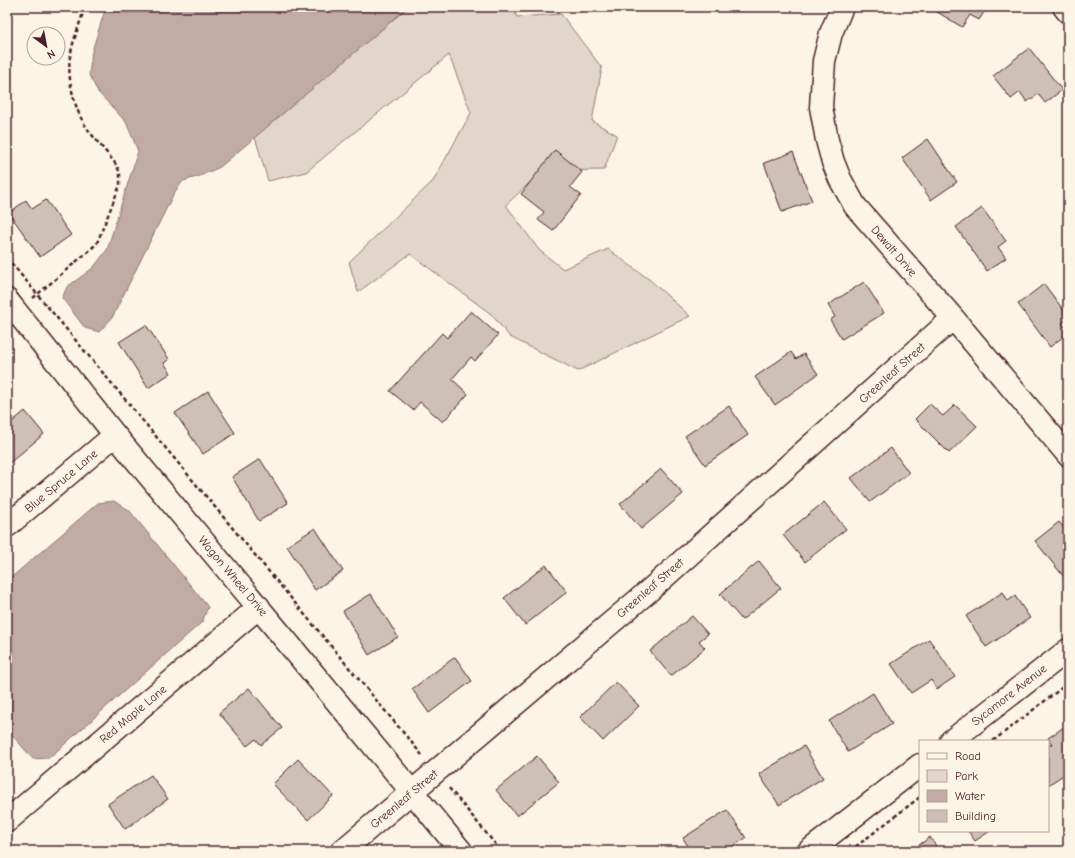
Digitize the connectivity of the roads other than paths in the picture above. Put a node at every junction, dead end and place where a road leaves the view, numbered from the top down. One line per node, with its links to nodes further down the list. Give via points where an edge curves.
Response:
1 (842, 7): 5 (street, Dewalt Drive, via 831,33 824,61 821,107 833,162 855,206)
2 (1064, 7): 3 (street)
3 (1068, 12)
4 (7, 300): 6 (street, Wagon Wheel Drive)
5 (953, 318): 7 (street, Dewalt Drive); 13 (street, Greenleaf Street, via 651,589)
6 (115, 435): 8 (street, Blue Spruce Lane); 9 (street, Wagon Wheel Drive)
7 (1068, 455)
8 (7, 526)
9 (259, 607): 13 (street, Wagon Wheel Drive); 14 (street, Red Maple Lane)
10 (1068, 650): 11 (street, Sycamore Avenue)
11 (951, 740)
12 (919, 766): 17 (street)
13 (412, 792): 15 (street, Greenleaf Street); 16 (street, Wagon Wheel Drive)
14 (7, 821)
15 (342, 851)
16 (462, 851)
17 (809, 851)

